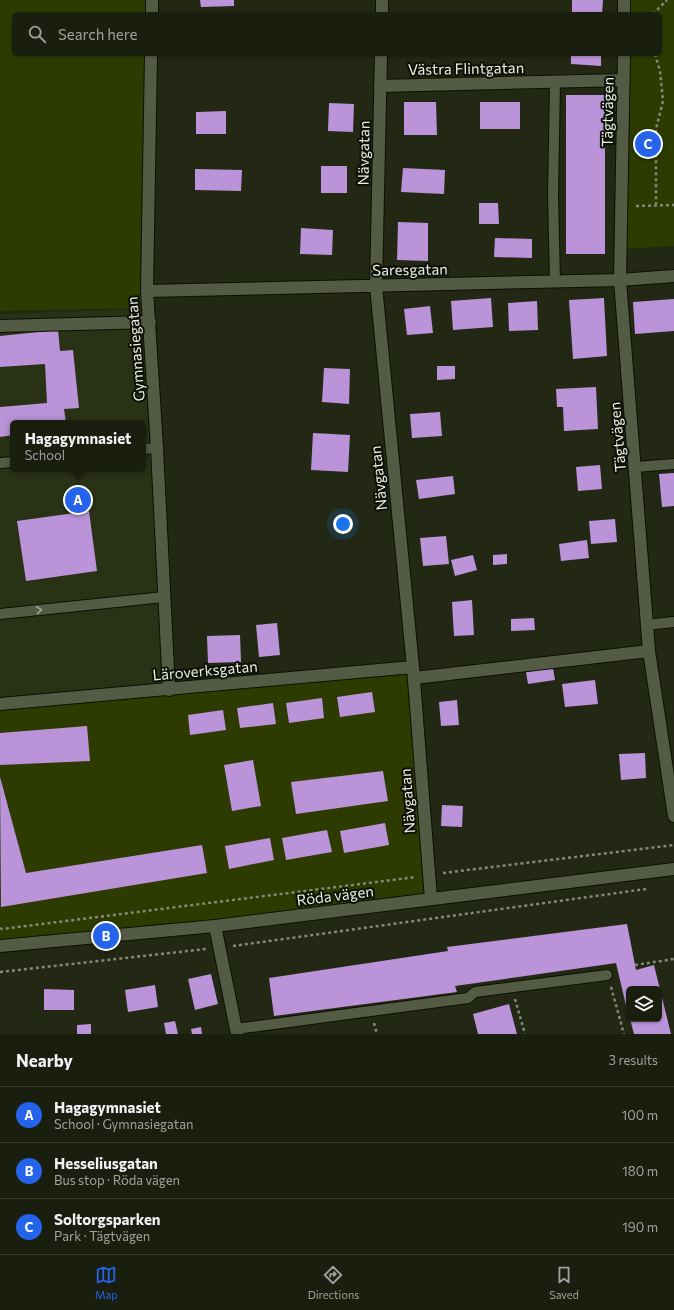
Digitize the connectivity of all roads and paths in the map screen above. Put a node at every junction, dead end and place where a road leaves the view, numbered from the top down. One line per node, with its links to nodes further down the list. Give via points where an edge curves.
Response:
1 (152, 0): 5 (street)
2 (382, 0): 6 (street)
3 (624, 0): 7 (street)
4 (667, 0): 8 (path)
5 (152, 12)
6 (382, 12)
7 (624, 12)
8 (655, 12)
9 (151, 56): 23 (street, Gymnasiegatan)
10 (381, 56): 15 (street, Nävgatan)
11 (624, 56): 13 (street, Tägtvägen)
12 (655, 56): 16 (path, via 660,71 663,101 656,129)
13 (624, 80): 14 (street, Västra Flintgatan); 18 (street, Tägtvägen)
14 (555, 82): 15 (street, Västra Flintgatan); 21 (lane)
15 (380, 86): 22 (street, Nävgatan)
16 (656, 204): 17 (path); 18 (path)
17 (674, 205)
18 (621, 207): 20 (street, Tägtvägen)
19 (674, 276): 20 (street, Saresgatan)
20 (620, 280): 21 (street, Saresgatan); 31 (street, Tägtvägen)
21 (555, 282): 22 (street, Saresgatan)
22 (376, 286): 23 (street, Saresgatan); 37 (street, Nävgatan)
23 (147, 290): 24 (street, Gymnasiegatan)
24 (150, 322): 25 (street); 26 (street, Gymnasiegatan)
25 (0, 326)
26 (157, 448): 27 (lane); 32 (street, Gymnasiegatan)
27 (146, 449)
28 (10, 462): 29 (lane)
29 (0, 463)
30 (674, 464): 31 (lane)
31 (635, 468): 35 (street, Tägtvägen)
32 (164, 597): 33 (lane, one-way to 32); 38 (street, Gymnasiegatan)
33 (0, 614)
34 (674, 622): 35 (lane)
35 (647, 625): 36 (street, Tägtvägen)
36 (649, 651): 37 (street, Läroverksgatan); 40 (street, Tägtvägen)
37 (413, 672): 38 (street, Läroverksgatan); 43 (street, Nävgatan)
38 (169, 690): 39 (street, Läroverksgatan)
39 (0, 704)
40 (674, 816)
41 (674, 844): 43 (path)
42 (674, 869): 45 (street, Röda vägen)
43 (429, 875): 45 (street, Nävgatan); 47 (path)
44 (650, 888): 49 (path)
45 (431, 899): 46 (street, Röda vägen)
46 (215, 926): 48 (street, Röda vägen); 49 (street)
47 (0, 928)
48 (0, 946)
49 (220, 948): 52 (path); 55 (street)
50 (674, 959): 51 (path)
51 (635, 965)
52 (0, 972)
53 (607, 974): 54 (lane); 57 (path)
54 (512, 987): 55 (lane, via 475,992 468,998); 56 (path)
55 (236, 1032)
56 (525, 1034)
57 (624, 1034)

